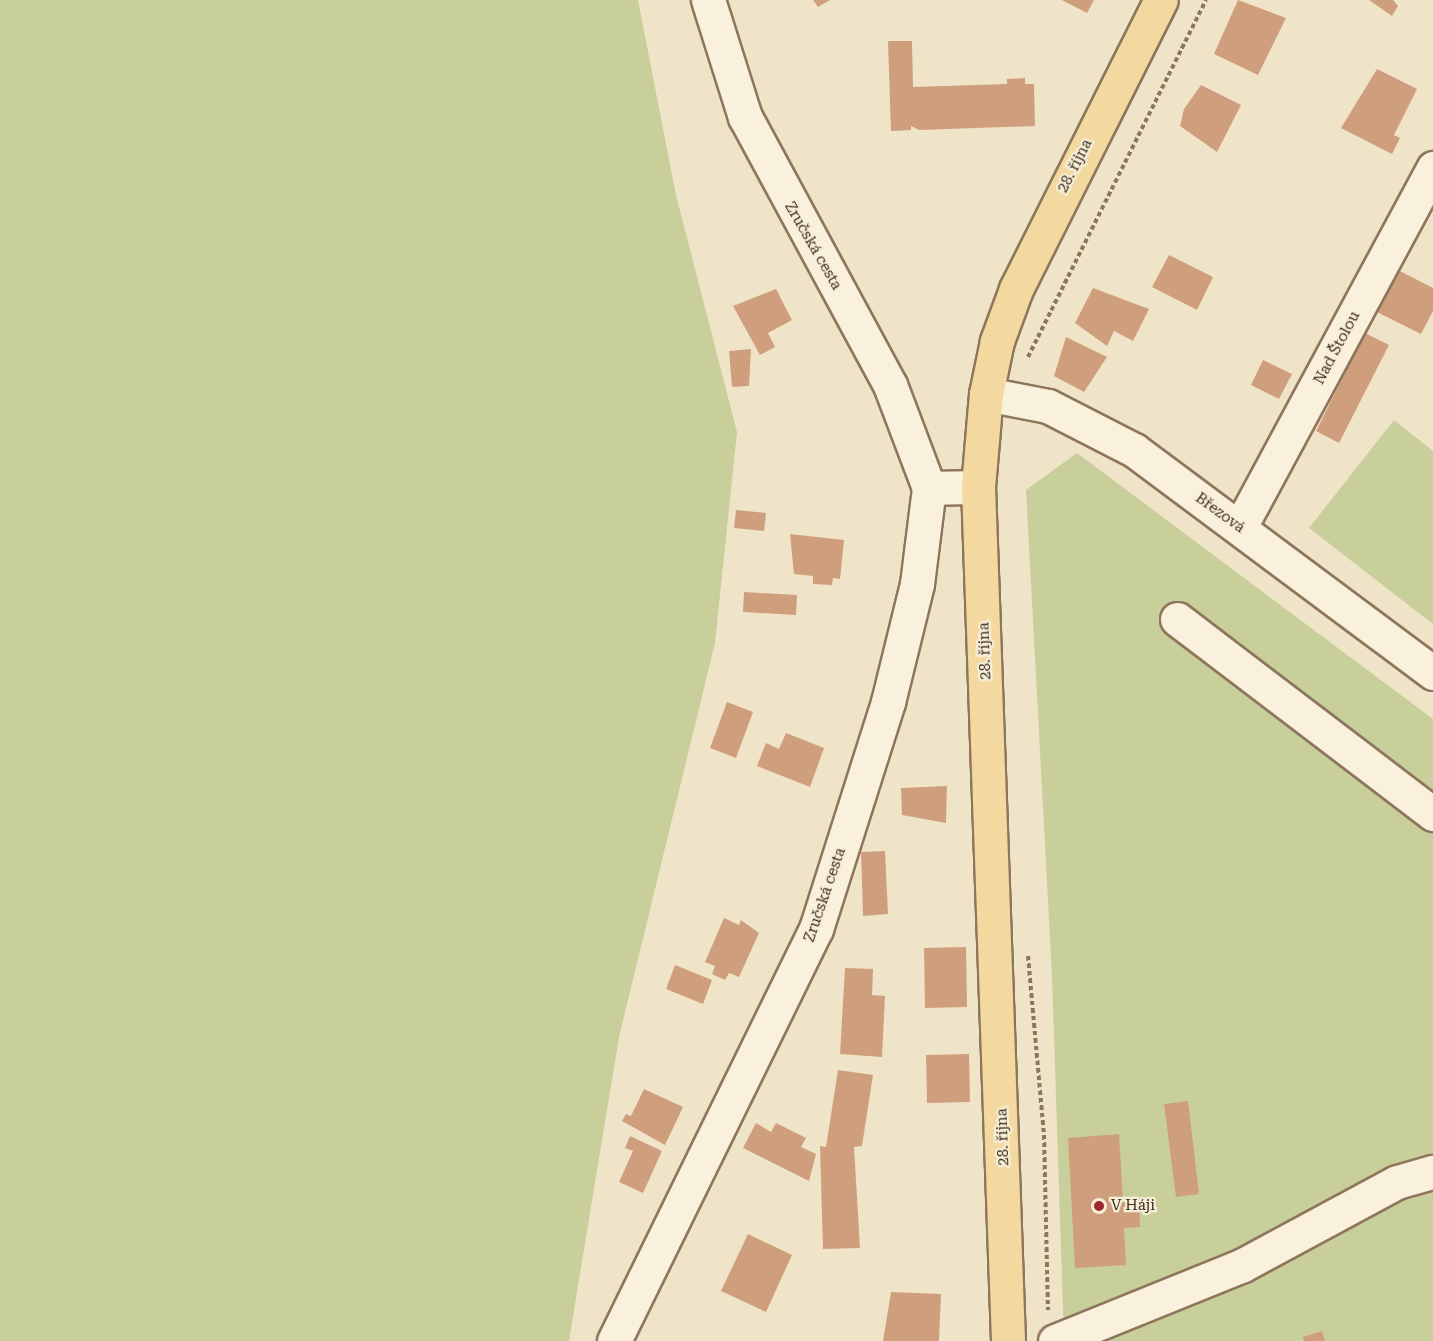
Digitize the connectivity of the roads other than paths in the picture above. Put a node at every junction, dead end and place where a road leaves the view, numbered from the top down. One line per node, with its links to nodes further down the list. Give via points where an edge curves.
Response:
1 (708, 0): 6 (street, Zručská cesta, via 745,117 890,385)
2 (1161, 0): 4 (main road, 28. října, via 1016,289 997,341)
3 (1433, 168): 7 (street, Nad Štolou)
4 (998, 395): 5 (main road, 28. října); 7 (street, Březová, via 1048,406 1134,450)
5 (978, 487): 6 (street); 13 (main road, 28. října)
6 (928, 488): 12 (street, Zručská cesta, via 916,584 888,702 816,929)
7 (1240, 527): 9 (street, Březová)
8 (1177, 619): 10 (street)
9 (1433, 673)
10 (1433, 814)
11 (1433, 1172): 14 (street, via 1398,1182 1241,1266)
12 (614, 1341)
13 (1008, 1341)
14 (1055, 1341)

